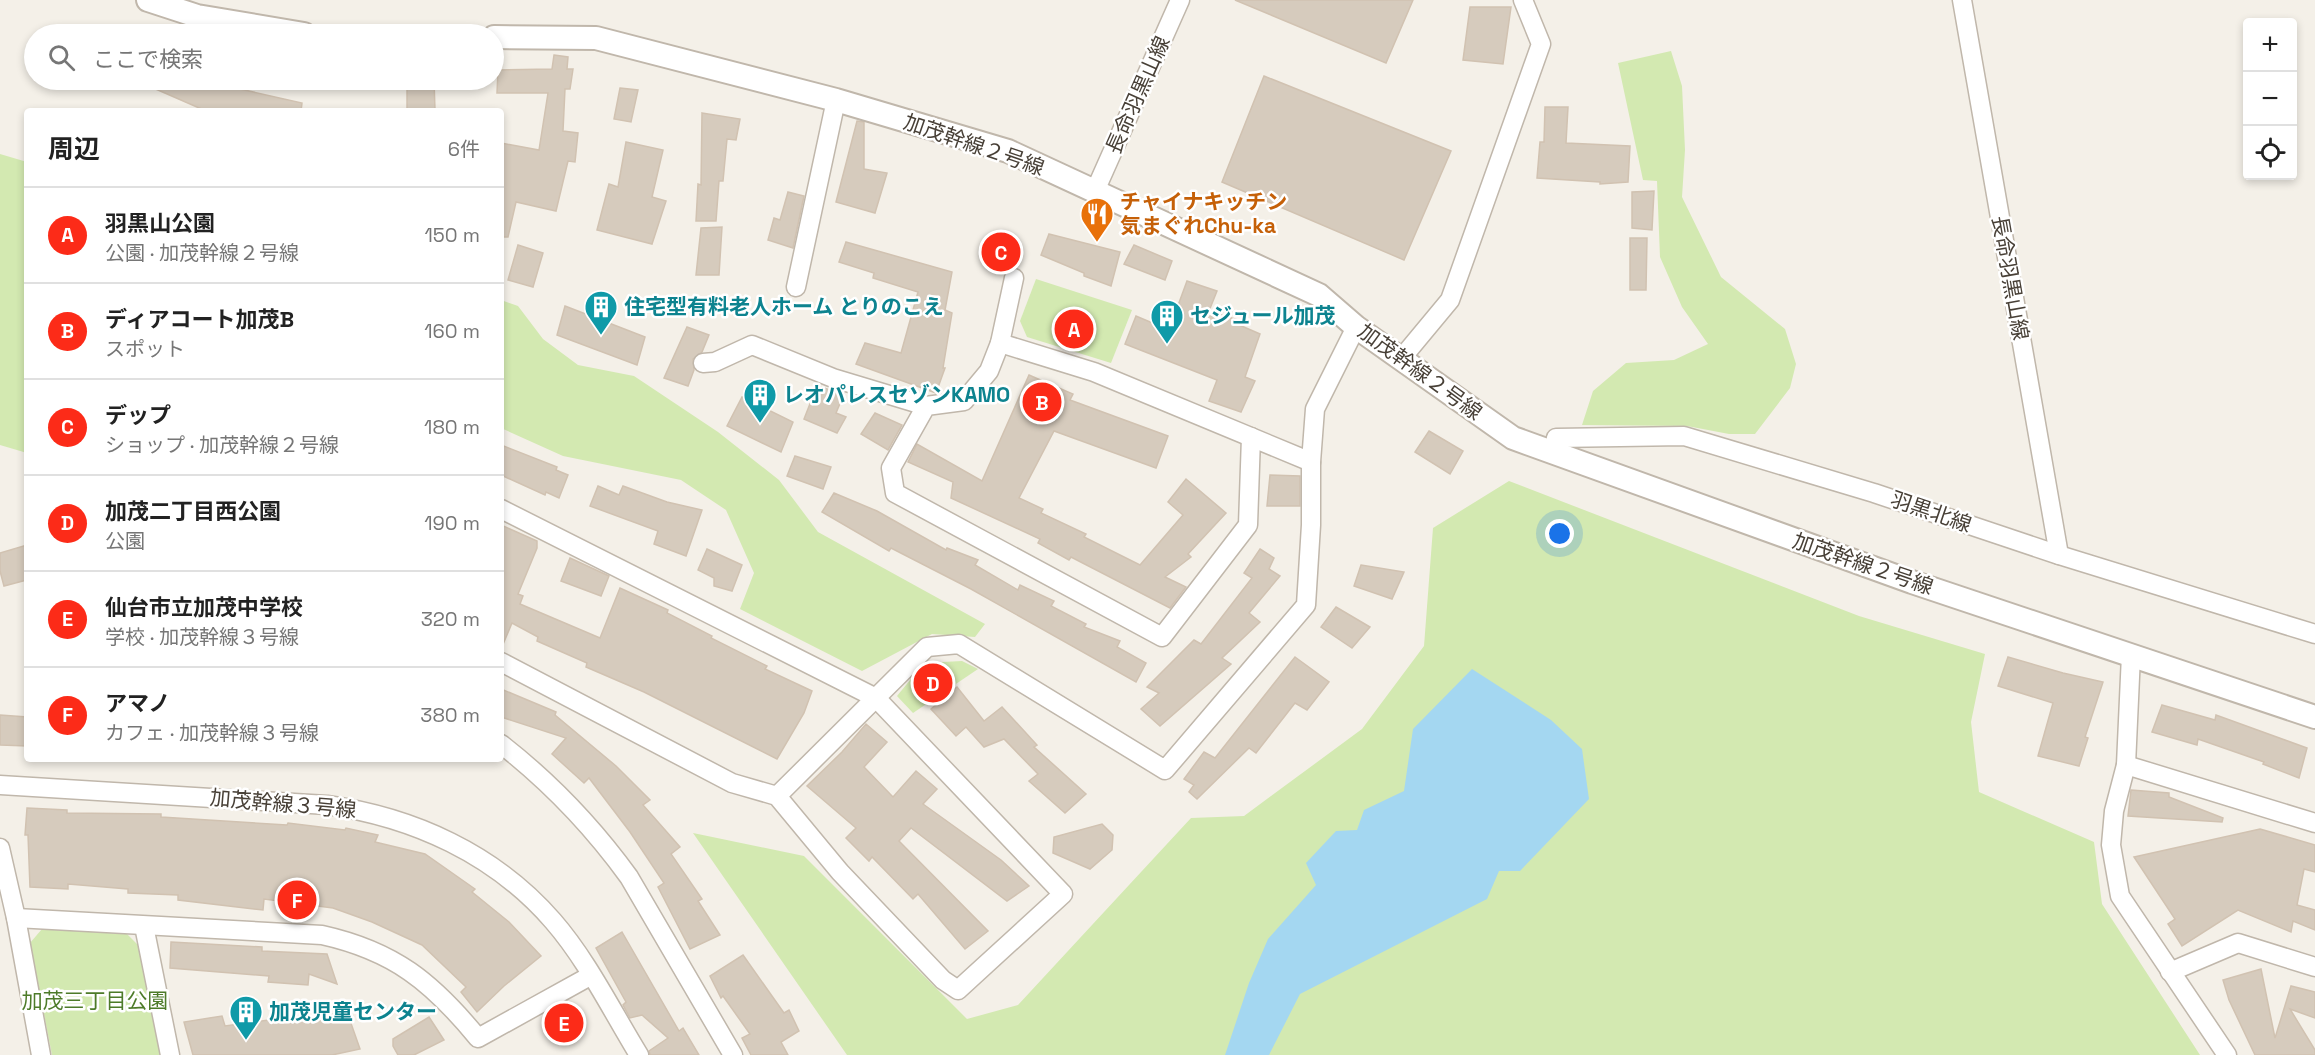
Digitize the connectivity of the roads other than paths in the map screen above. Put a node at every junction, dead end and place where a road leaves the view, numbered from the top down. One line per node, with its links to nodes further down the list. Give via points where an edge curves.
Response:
1 (148, 0): 5 (street, via 197,16)
2 (1180, 0): 8 (street, 長命羽黒山線)
3 (1523, 0): 13 (street, via 1540,44 1450,300)
4 (1962, 0): 20 (street, 長命羽黒山線)
5 (245, 24)
6 (504, 37): 7 (street, 加茂幹線２号線, via 596,38)
7 (836, 100): 8 (street, 加茂幹線２号線, via 1008,151); 10 (street)
8 (1095, 190): 11 (street, 加茂幹線２号線, via 1319,295)
9 (1014, 278): 12 (street)
10 (796, 287)
11 (1356, 327): 13 (street, 加茂幹線２号線); 18 (street, via 1315,410)
12 (1000, 343): 15 (street, via 989,371 964,401); 16 (street, via 1094,372)
13 (1401, 359): 17 (street, 加茂幹線２号線, via 1513,438)
14 (703, 363): 15 (street, via 715,362 752,345 833,378)
15 (926, 406): 16 (street, via 891,468 895,494 1162,637 1248,525)
16 (1251, 437): 18 (street)
17 (1553, 454): 20 (street, 羽黒北線, via 1556,438 1684,436 1874,493); 22 (street, 加茂幹線２号線)
18 (1311, 462): 24 (street, via 1306,605 1165,770 959,644 927,647)
19 (504, 511): 24 (street)
20 (2059, 555): 21 (street, 羽黒北線)
21 (2315, 634)
22 (2131, 655): 25 (street, 加茂幹線２号線); 27 (street)
23 (504, 664): 29 (street, via 732,783)
24 (876, 698): 29 (street); 29 (street, via 1063,894 958,990 943,980 840,872)
25 (2315, 717)
26 (504, 747): 40 (street, via 564,797 610,851)
27 (2126, 765): 30 (street); 35 (street, via 2111,845 2120,896)
28 (0, 785): 36 (street, 加茂幹線３号線, via 327,805 411,825 463,848 513,882 554,921)
29 (777, 796)
30 (2315, 823)
31 (0, 848): 32 (street)
32 (16, 918): 33 (street); 37 (street)
33 (144, 926): 36 (street, via 322,935 368,948 423,979 478,1038); 38 (street)
34 (2315, 967): 35 (street, via 2238,944)
35 (2170, 972): 41 (street)
36 (590, 976): 39 (street, 加茂幹線３号線)
37 (41, 1055)
38 (170, 1055)
39 (639, 1055)
40 (733, 1055)
41 (2227, 1055)

